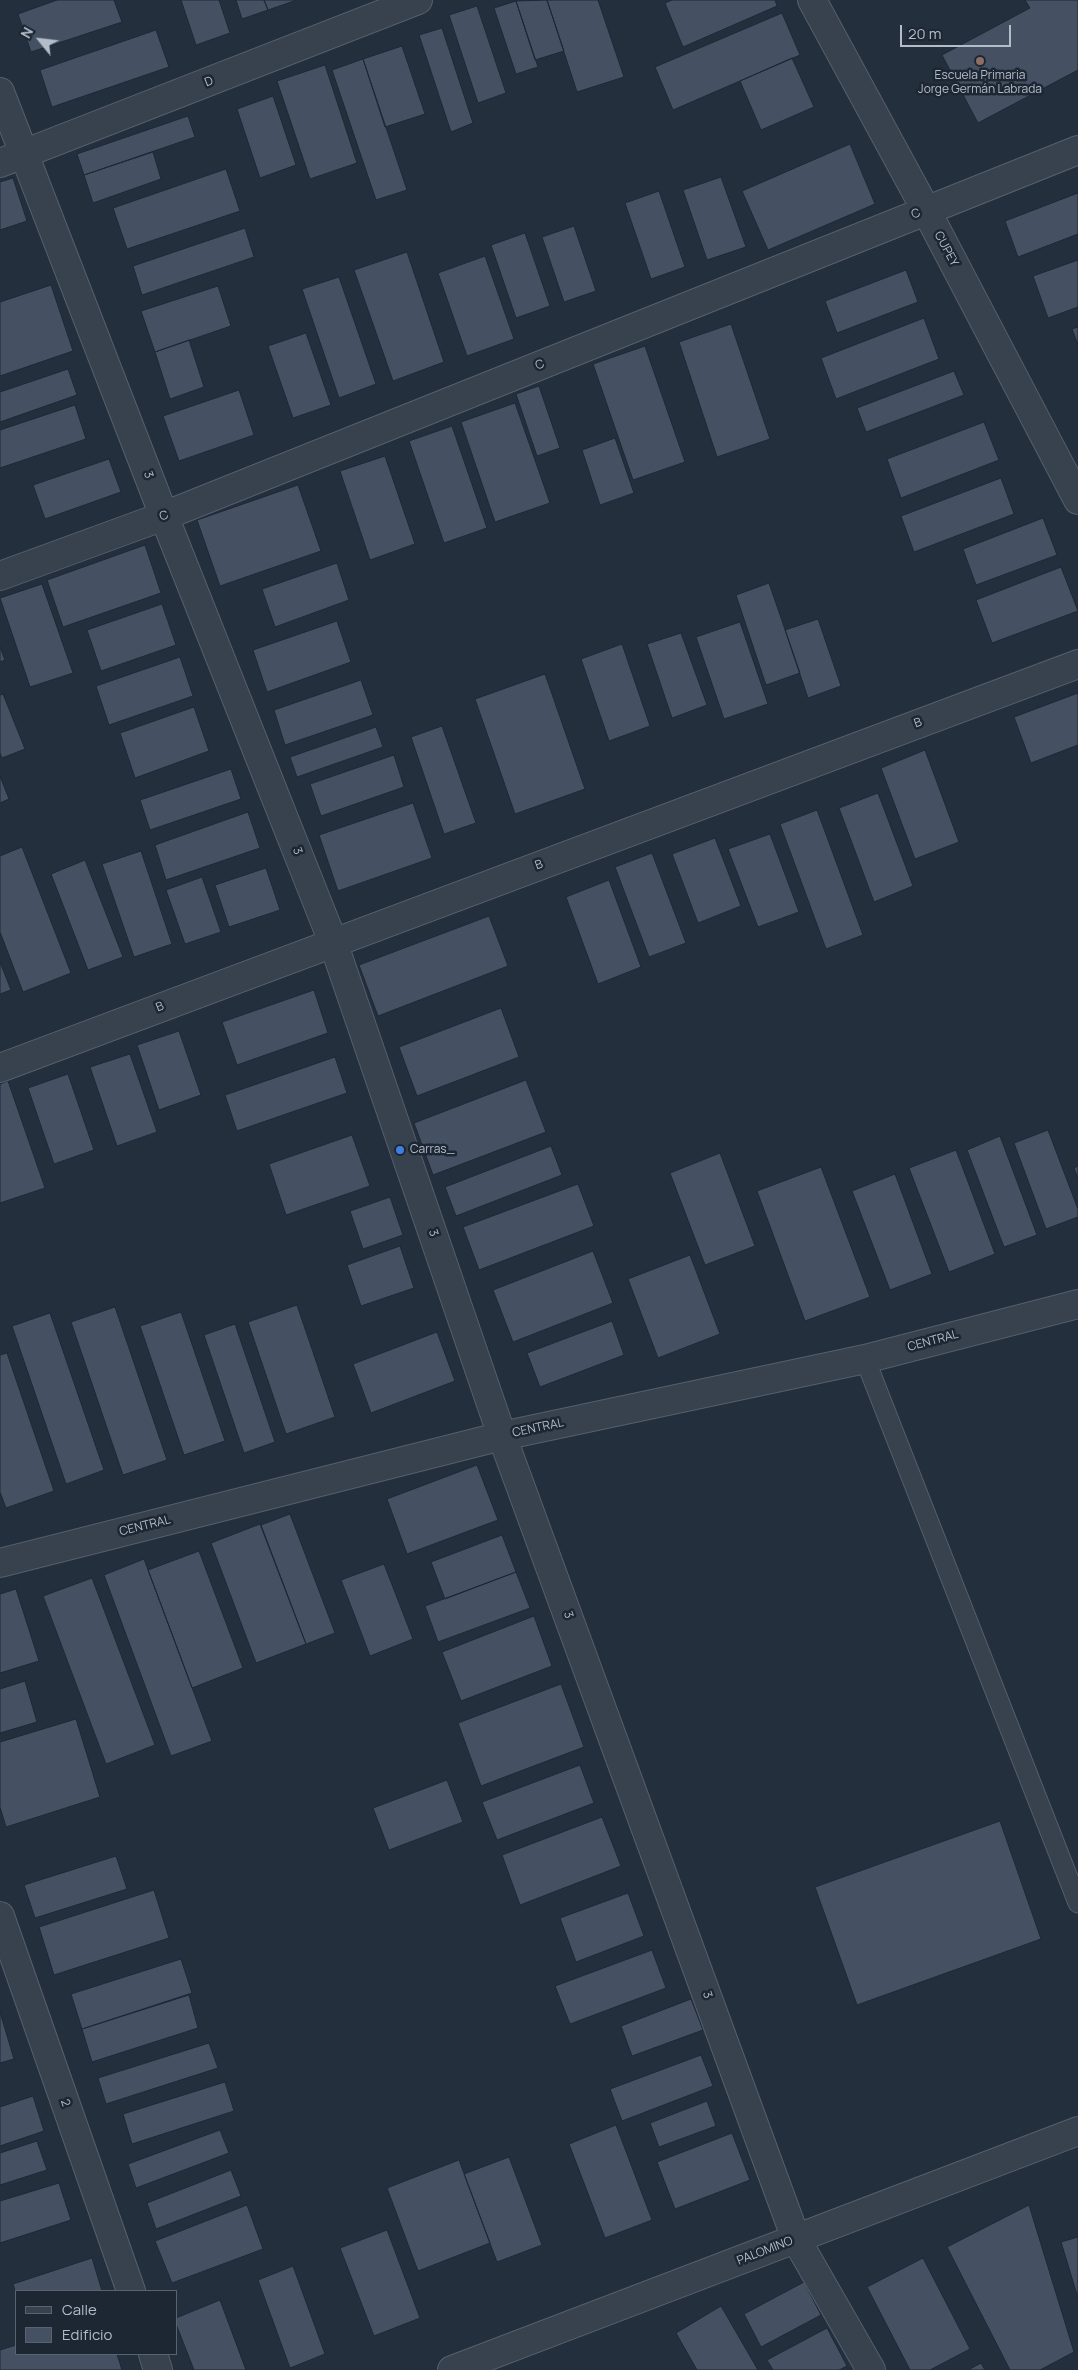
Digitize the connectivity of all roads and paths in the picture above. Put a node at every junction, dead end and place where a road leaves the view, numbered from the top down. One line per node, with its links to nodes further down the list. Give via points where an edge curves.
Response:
1 (418, 0): 5 (street, D)
2 (812, 0): 6 (street, CUPEY)
3 (0, 92): 5 (street, 3)
4 (1078, 150): 6 (street, C)
5 (11, 159): 8 (street, 3)
6 (926, 210): 7 (street, CUPEY); 8 (street, C)
7 (1078, 500)
8 (164, 516): 9 (street, C); 11 (street, 3)
9 (0, 576)
10 (1078, 664): 11 (street, B)
11 (334, 942): 12 (street, B); 15 (street, 3)
12 (0, 1068)
13 (1078, 1304): 14 (street, CENTRAL)
14 (865, 1359): 15 (street, CENTRAL); 17 (lane)
15 (502, 1436): 16 (street, CENTRAL); 20 (street, 3)
16 (0, 1563)
17 (1078, 1903)
18 (0, 1916): 21 (street, 2)
19 (1078, 2132): 20 (street, PALOMINO)
20 (796, 2239): 24 (street, PALOMINO); 25 (street, 3)
21 (131, 2290)
22 (153, 2355): 23 (street)
23 (158, 2370)
24 (452, 2370)
25 (871, 2370)

